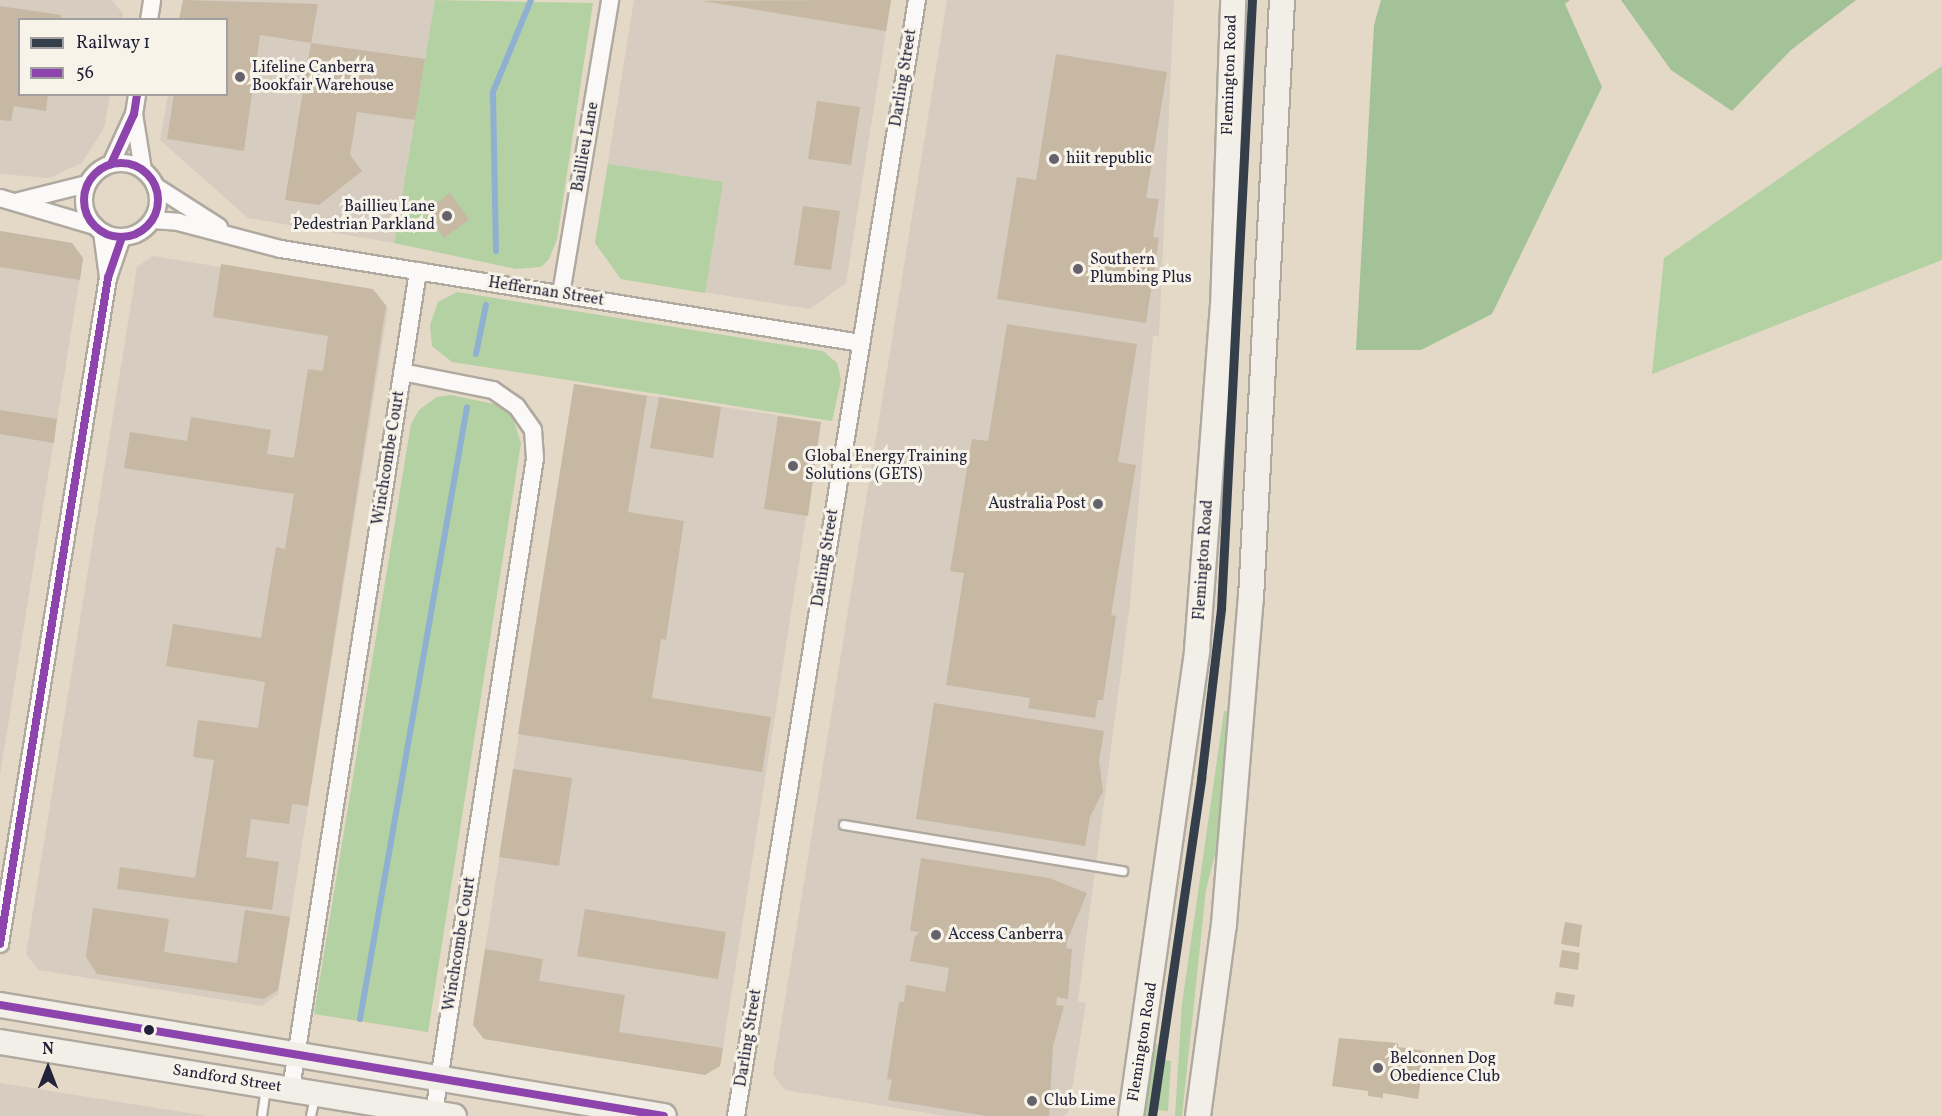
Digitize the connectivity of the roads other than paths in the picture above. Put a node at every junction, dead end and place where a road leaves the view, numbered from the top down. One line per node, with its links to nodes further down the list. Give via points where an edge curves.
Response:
1 (152, 0): 6 (street)
2 (610, 0): 21 (street, Baillieu Lane)
3 (917, 0): 22 (street, Darling Street)
4 (1233, 0): 38 (main road, Flemington Road, via 1223,308 1197,650)
5 (1282, 0): 39 (main road, via 1251,598 1224,924)
6 (149, 18)
7 (137, 96): 8 (street)
8 (134, 114): 9 (street); 10 (street)
9 (111, 164): 10 (street, via 122,162); 11 (street, via 93,175)
10 (143, 170): 12 (street)
11 (87, 184): 14 (street); 16 (street, via 84,206)
12 (155, 186): 15 (street, via 158,197); 17 (street, Heffernan Street)
13 (0, 198): 14 (street)
14 (18, 201): 16 (street)
15 (152, 220): 17 (street, Heffernan Street); 18 (street)
16 (98, 229): 18 (street); 20 (street)
17 (232, 235): 19 (street, Heffernan Street, via 281,249)
18 (123, 237): 20 (street)
19 (418, 271): 21 (street, Heffernan Street); 23 (street)
20 (108, 278): 26 (street)
21 (561, 294): 22 (street, Heffernan Street)
22 (861, 343): 37 (street, Darling Street)
23 (402, 372): 29 (street, Winchcombe Court); 30 (street, Winchcombe Court, via 493,390 517,407 533,430 535,458)
24 (844, 825): 25 (lane)
25 (1123, 871)
26 (0, 944)
27 (0, 1005): 29 (main road)
28 (0, 1042): 31 (main road, Sandford Street)
29 (297, 1055): 30 (main road); 32 (street, Winchcombe Court)
30 (439, 1078): 34 (street, Winchcombe Court); 36 (main road)
31 (267, 1085): 32 (main road, Sandford Street); 35 (lane)
32 (291, 1089): 33 (main road, Sandford Street)
33 (313, 1105): 34 (main road, Sandford Street)
34 (444, 1114)
35 (262, 1116)
36 (664, 1116)
37 (736, 1116)
38 (1131, 1116)
39 (1198, 1116)

